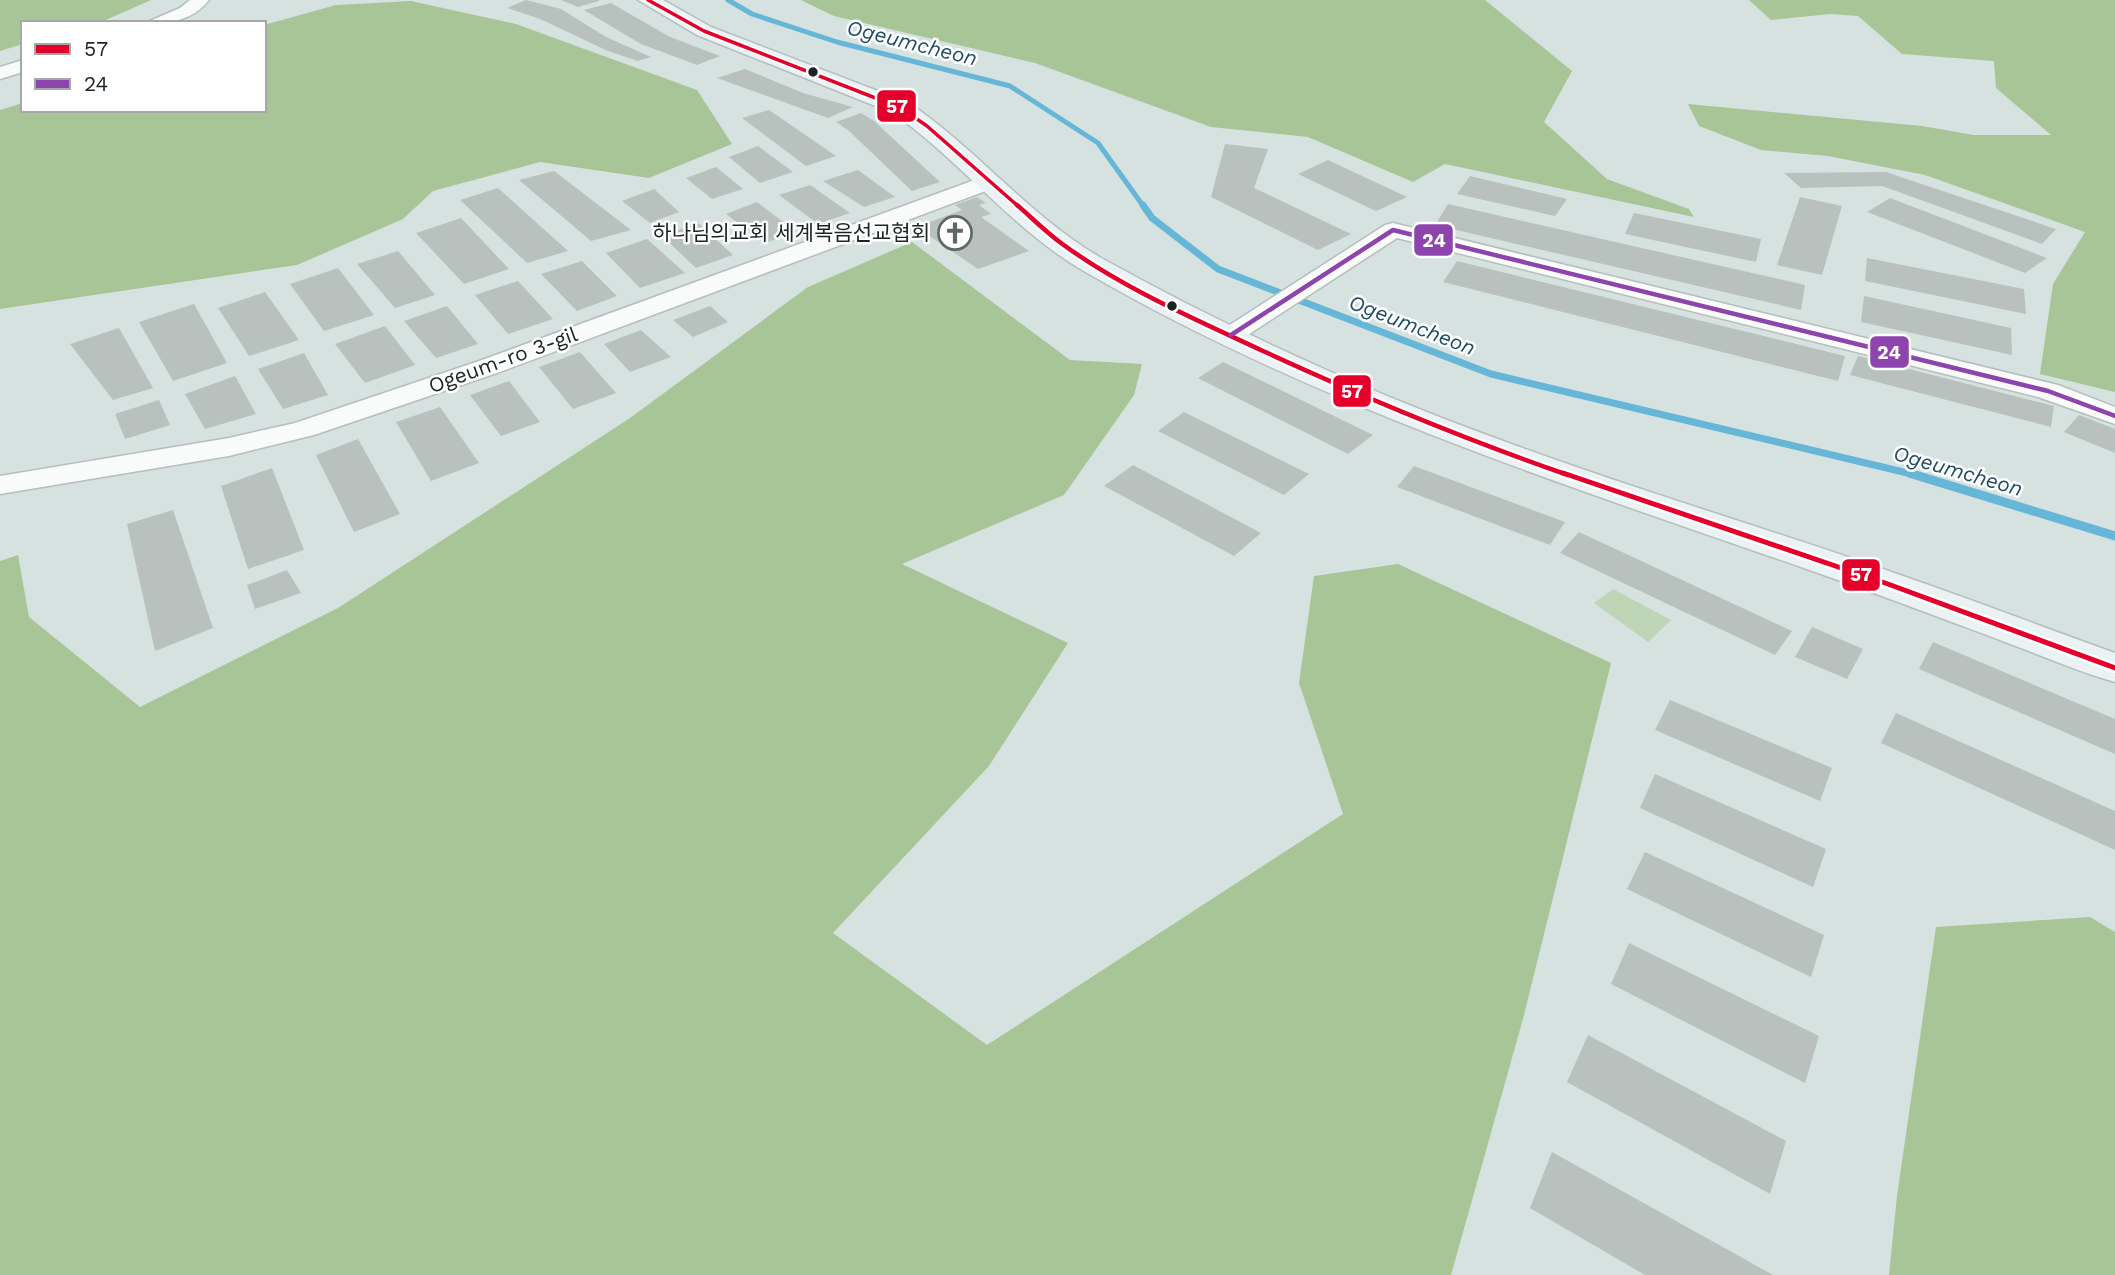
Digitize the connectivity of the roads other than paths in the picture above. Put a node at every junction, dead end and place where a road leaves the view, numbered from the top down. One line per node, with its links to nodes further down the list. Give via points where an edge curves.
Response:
1 (200, 0): 3 (street, via 186,12)
2 (648, 0): 6 (street, via 704,31 901,108)
3 (160, 21)
4 (21, 66): 5 (street)
5 (0, 73)
6 (991, 181): 7 (street, via 1059,242 1129,286); 9 (street, Ogeum-ro 3-gil, via 488,367 304,429 229,447)
7 (1240, 330): 8 (street, via 1393,230 2048,391); 10 (street, via 1385,407 1493,449 1888,584)
8 (2115, 416)
9 (0, 485)
10 (2115, 668)

